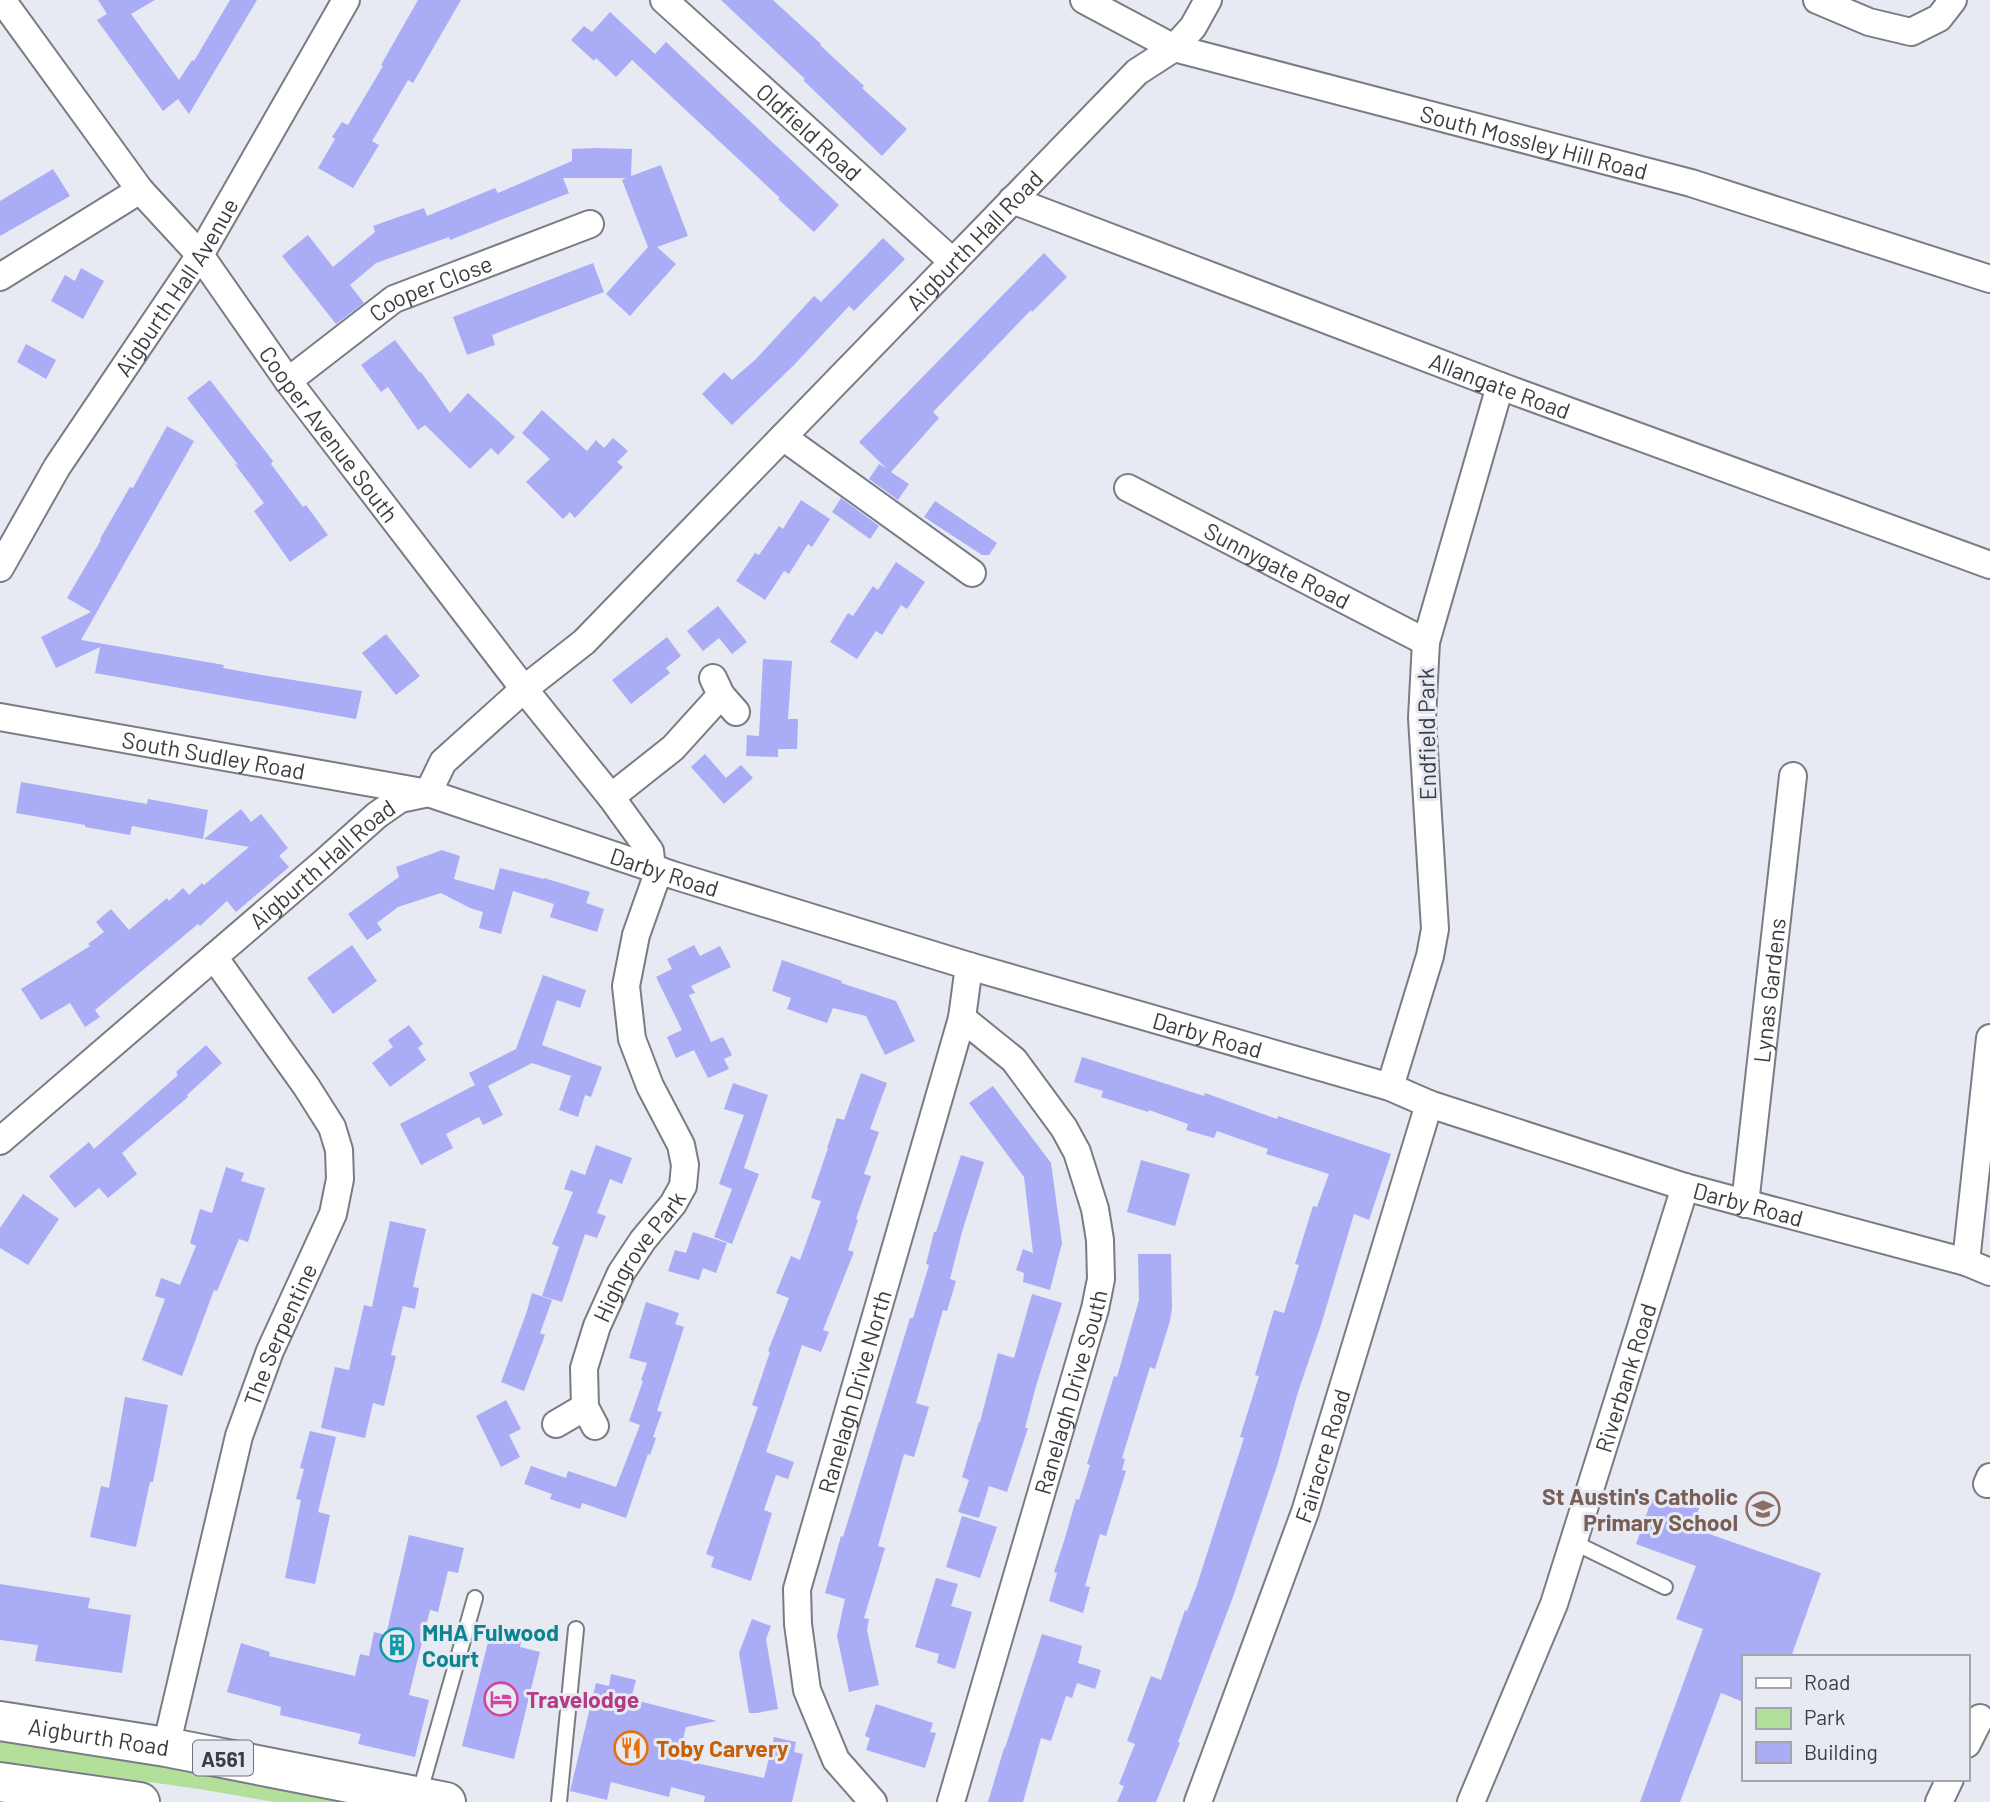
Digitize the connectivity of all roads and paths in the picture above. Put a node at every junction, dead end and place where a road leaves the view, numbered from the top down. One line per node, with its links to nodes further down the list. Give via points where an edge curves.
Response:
1 (2, 0): 9 (street, Cooper Avenue South)
2 (346, 0): 12 (street, Aigburth Hall Avenue)
3 (664, 0): 13 (street, Oldfield Road)
4 (1084, 0): 8 (street, South Mossley Hill Road)
5 (1208, 0): 8 (street, Aigburth Hall Road)
6 (1817, 0): 7 (street, via 1870,22 1911,32 1940,18)
7 (1953, 0)
8 (1174, 48): 10 (street, Aigburth Hall Road, via 1137,72); 15 (street, South Mossley Hill Road, via 1691,183)
9 (140, 190): 12 (street, Cooper Avenue South); 14 (street)
10 (1012, 200): 13 (street, Aigburth Hall Road); 17 (street, Allangate Road)
11 (590, 224): 16 (street, Cooper Close, via 394,299)
12 (200, 255): 16 (street, Cooper Avenue South); 21 (street, Aigburth Hall Avenue, via 57,467)
13 (953, 262): 18 (street, Aigburth Hall Road)
14 (0, 277)
15 (1990, 279)
16 (288, 381): 24 (street, Cooper Avenue South)
17 (1500, 386): 20 (street, Allangate Road); 23 (street, Endfield Park)
18 (783, 437): 22 (street); 24 (street, Aigburth Hall Road, via 583,642)
19 (1128, 488): 23 (street, Sunnygate Road)
20 (1990, 565)
21 (0, 568)
22 (972, 573)
23 (1426, 642): 35 (street, Endfield Park, via 1422,719 1435,929)
24 (524, 689): 28 (street, Aigburth Hall Road, via 443,762); 29 (street, Cooper Avenue South)
25 (723, 695): 29 (street, via 673,748)
26 (0, 717): 28 (street, South Sudley Road)
27 (1793, 776): 39 (street, Lynas Gardens)
28 (428, 793): 30 (street, Darby Road); 31 (street, Aigburth Hall Road, via 400,799 377,814)
29 (611, 797): 30 (street, Cooper Avenue South, via 650,851)
30 (656, 869): 32 (street, Darby Road); 41 (street, Highgrove Park, via 626,986 632,1039 681,1145 683,1186 621,1273 597,1326 584,1368 590,1416)
31 (214, 957): 37 (street, Aigburth Hall Road); 49 (street, The Serpentine, via 332,1127 341,1179 333,1214 270,1351 239,1436)
32 (969, 966): 33 (street, Ranelagh Drive North); 35 (street, Darby Road)
33 (962, 1018): 55 (street, Ranelagh Drive North, via 797,1589 807,1690 836,1760); 56 (street, Ranelagh Drive South, via 1014,1060 1077,1152 1095,1209 1101,1279)
34 (1990, 1038): 40 (street)
35 (1390, 1087): 36 (street, Darby Road)
36 (1429, 1104): 38 (street, Darby Road); 57 (street, Fairacre Road, via 1305,1511)
37 (0, 1141)
38 (1685, 1187): 39 (street, Darby Road); 42 (street, Riverbank Road)
39 (1745, 1204): 40 (street, Darby Road)
40 (1978, 1267)
41 (555, 1424)
42 (1573, 1542): 43 (lane); 58 (street, Riverbank Road, via 1554,1604)
43 (1665, 1587)
44 (475, 1598): 52 (lane)
45 (576, 1629): 54 (lane)
46 (1980, 1718): 48 (street)
47 (0, 1721): 49 (highway, Aigburth Road / A561)
48 (1969, 1740)
49 (166, 1747): 52 (highway, Aigburth Road / A561)
50 (1949, 1781): 59 (street)
51 (0, 1782): 53 (highway)
52 (432, 1799)
53 (141, 1802)
54 (559, 1802)
55 (873, 1802)
56 (951, 1802)
57 (1198, 1802)
58 (1471, 1802)
59 (1939, 1802)

